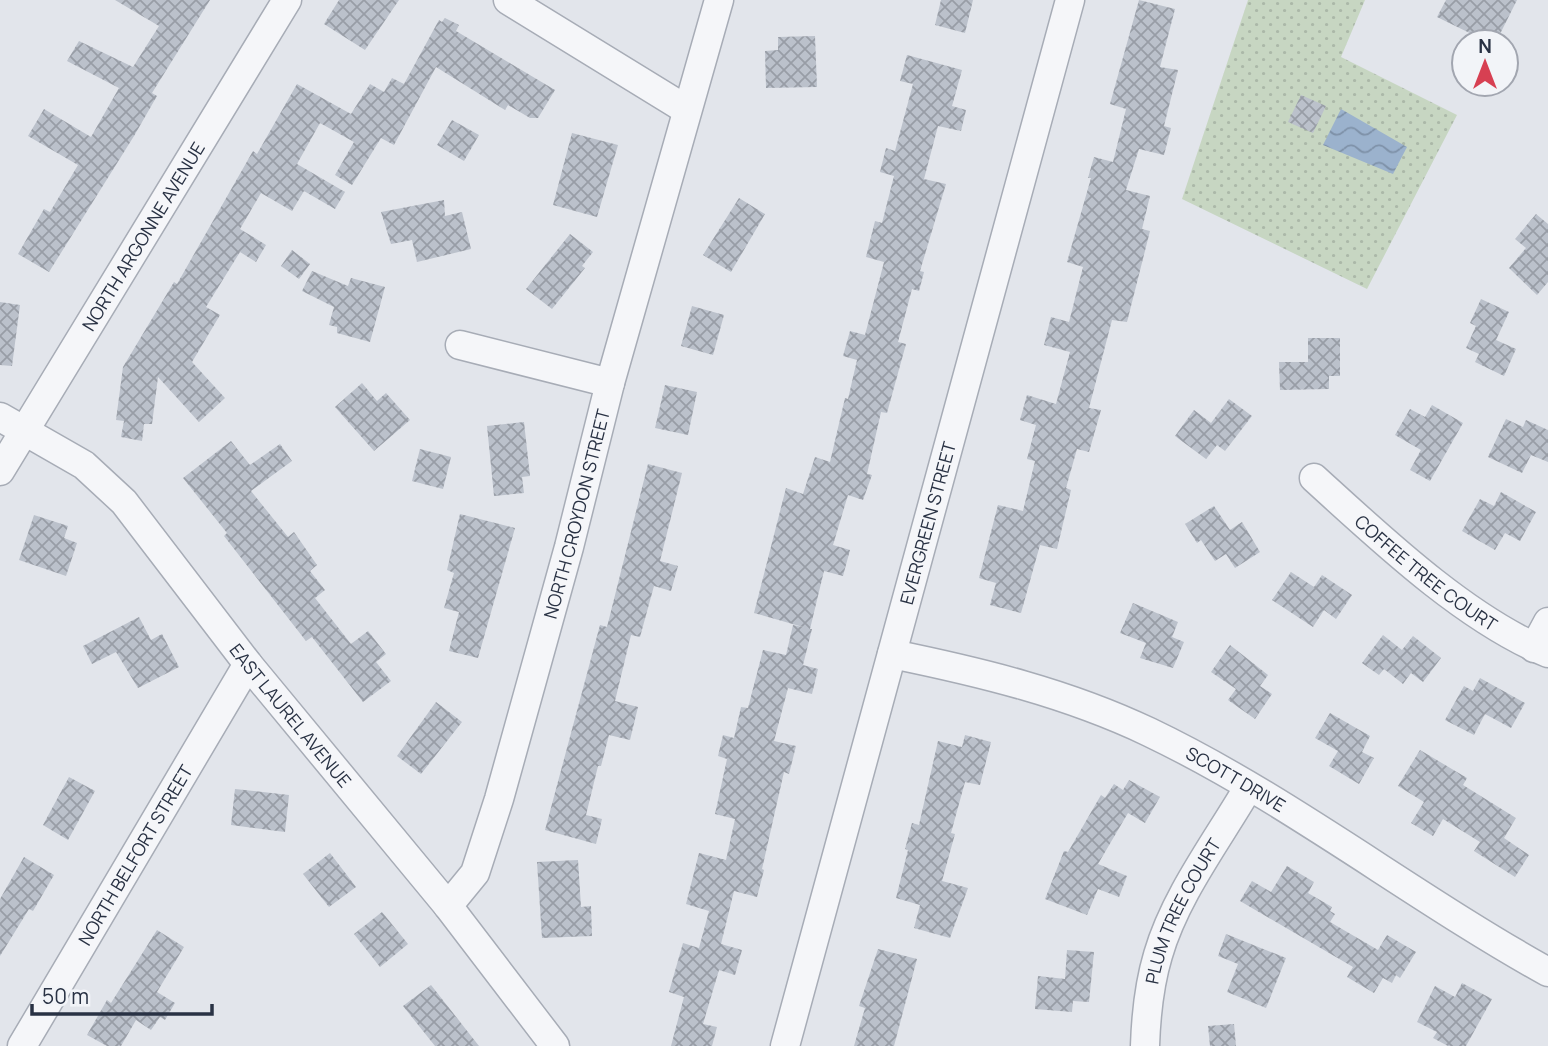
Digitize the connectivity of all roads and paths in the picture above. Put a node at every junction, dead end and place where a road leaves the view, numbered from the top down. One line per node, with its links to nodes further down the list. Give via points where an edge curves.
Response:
1 (287, 0): 9 (street, NORTH ARGONNE AVENUE)
2 (508, 0): 5 (street)
3 (719, 0): 5 (street, NORTH CROYDON STREET)
4 (1070, 0): 14 (street, EVERGREEN STREET)
5 (687, 110): 7 (street, NORTH CROYDON STREET)
6 (460, 345): 7 (street)
7 (610, 383): 17 (street, NORTH CROYDON STREET, via 499,799 475,873)
8 (0, 417): 9 (street, EAST LAUREL AVENUE)
9 (24, 431): 10 (street, NORTH ARGONNE AVENUE); 15 (street, EAST LAUREL AVENUE, via 106,482)
10 (0, 471)
11 (1314, 478): 13 (street, COFFEE TREE COURT, via 1387,545 1456,599)
12 (1548, 622): 13 (street)
13 (1541, 651)
14 (892, 654): 16 (street, SCOTT DRIVE, via 984,673 1075,701 1149,732); 21 (street, EVERGREEN STREET)
15 (248, 664): 17 (street, EAST LAUREL AVENUE); 19 (street, NORTH BELFORT STREET)
16 (1248, 788): 18 (street, SCOTT DRIVE); 22 (street, PLUM TREE COURT, via 1182,901 1159,952 1147,998)
17 (448, 906): 20 (street, EAST LAUREL AVENUE)
18 (1548, 972)
19 (22, 1046)
20 (555, 1046)
21 (785, 1046)
22 (1145, 1046)

